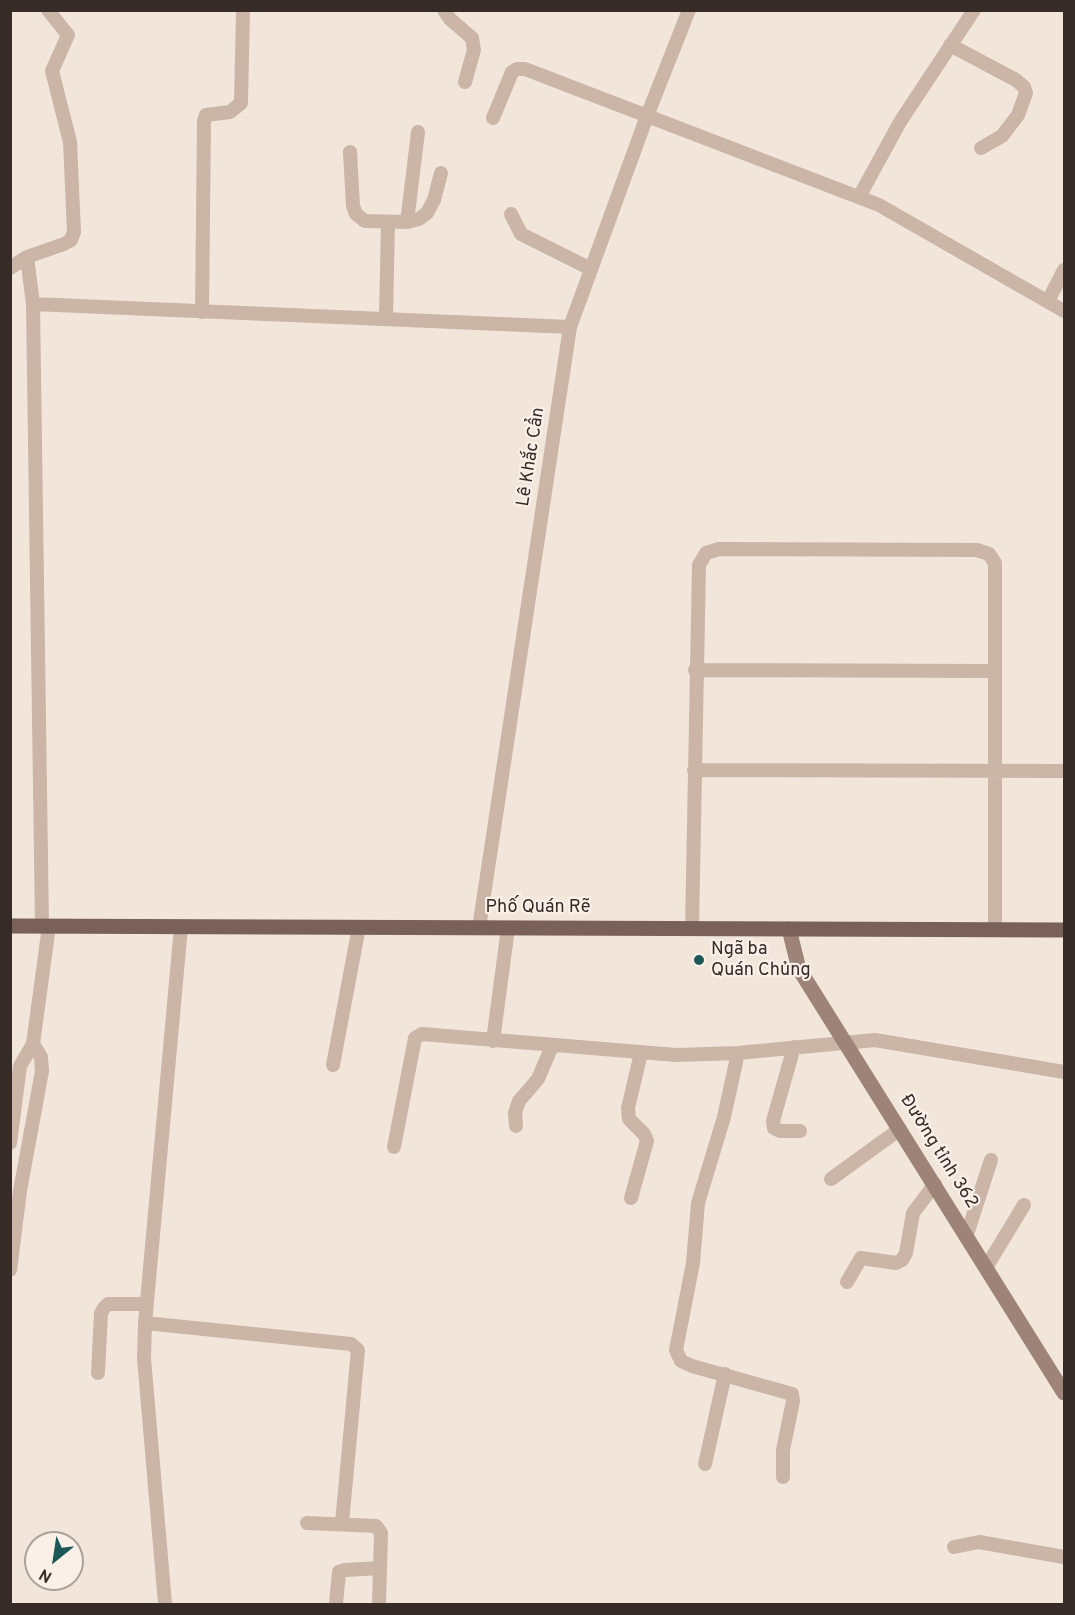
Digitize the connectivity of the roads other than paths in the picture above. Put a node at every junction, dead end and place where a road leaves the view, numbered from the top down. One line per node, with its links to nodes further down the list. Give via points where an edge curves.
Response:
1 (48, 10): 18 (street, via 68,35 51,71 70,142 74,232 64,244)
2 (243, 10): 25 (street, via 242,103 230,112 206,115 204,121)
3 (444, 10): 7 (street, via 472,38 474,50)
4 (974, 10): 6 (street)
5 (684, 12): 8 (street, Lê Khắc Cẩn)
6 (950, 45): 11 (street, via 1016,80 1026,93 1018,115 1002,136); 14 (street, via 900,122)
7 (465, 82)
8 (647, 116): 9 (street, via 517,69 512,72); 14 (street); 20 (street, Lê Khắc Cẩn)
9 (493, 118)
10 (417, 132): 17 (street)
11 (981, 148)
12 (350, 152): 16 (street, via 356,214 365,220)
13 (441, 173): 17 (street, via 427,213)
14 (859, 197): 22 (street, via 902,217)
15 (511, 214): 20 (street, via 521,234)
16 (388, 222): 17 (street); 26 (street)
17 (407, 222)
18 (27, 257): 19 (street); 23 (street)
19 (10, 268)
20 (591, 269): 27 (street, Lê Khắc Cẩn)
21 (1065, 270): 22 (street)
22 (1048, 301): 24 (street)
23 (33, 304): 25 (street); 34 (street)
24 (1065, 311)
25 (202, 312): 26 (street)
26 (386, 318): 27 (street)
27 (570, 327): 37 (street, Lê Khắc Cẩn)
28 (695, 670): 29 (street); 29 (street, via 699,565 706,553 754,549 977,550 989,554 995,563); 30 (street)
29 (994, 671): 31 (street)
30 (694, 770): 31 (street); 39 (street)
31 (994, 771): 32 (street); 41 (street)
32 (1065, 771)
33 (10, 926): 34 (main road, Phố Quán Rẽ)
34 (46, 926): 35 (main road, Phố Quán Rẽ); 45 (street)
35 (181, 927): 36 (main road, Phố Quán Rẽ); 66 (street)
36 (359, 927): 37 (main road, Phố Quán Rẽ); 50 (street)
37 (479, 928): 38 (main road, Phố Quán Rẽ)
38 (508, 928): 39 (main road, Phố Quán Rẽ); 43 (street)
39 (692, 929): 40 (main road, Phố Quán Rẽ)
40 (789, 929): 41 (main road, Phố Quán Rẽ); 44 (main road, Đường tỉnh 362, via 799,969)
41 (995, 930): 42 (main road, Phố Quán Rẽ)
42 (1065, 930)
43 (493, 1041): 46 (street); 56 (street, via 428,1034 415,1038)
44 (845, 1042): 47 (street); 51 (street, via 875,1040); 53 (main road, Đường tỉnh 362)
45 (33, 1044): 55 (street, via 20,1066); 64 (street, via 41,1058 42,1071)
46 (552, 1046): 48 (street); 52 (street, via 538,1079 519,1101)
47 (794, 1047): 49 (street); 54 (street, via 773,1121 774,1128 780,1131)
48 (641, 1053): 49 (street); 60 (street, via 628,1108 629,1119 647,1142)
49 (738, 1053): 69 (street, via 698,1203 693,1263 676,1350 681,1362)
50 (333, 1065)
51 (1065, 1072)
52 (516, 1126)
53 (900, 1129): 58 (street); 59 (main road, Đường tỉnh 362)
54 (800, 1131)
55 (10, 1143)
56 (394, 1147)
57 (991, 1160): 62 (street)
58 (831, 1179)
59 (935, 1184): 62 (main road, Đường tỉnh 362); 65 (street, via 914,1213 902,1260 896,1263 861,1258)
60 (630, 1198)
61 (1024, 1205): 63 (street)
62 (967, 1233): 63 (main road, Đường tỉnh 362)
63 (987, 1266): 70 (main road, Đường tỉnh 362)
64 (10, 1270)
65 (847, 1282)
66 (147, 1304): 67 (street); 68 (street, via 108,1304 104,1308)
67 (145, 1323): 74 (street, via 351,1344 358,1350); 78 (street, via 144,1358)
68 (98, 1373)
69 (725, 1374): 71 (street); 72 (street, via 792,1394)
70 (1065, 1392)
71 (705, 1464)
72 (783, 1477)
73 (307, 1523): 74 (street)
74 (342, 1523): 77 (street, via 376,1526 381,1533)
75 (954, 1547): 76 (street, via 980,1542)
76 (1065, 1557)
77 (380, 1568): 79 (street, via 339,1572); 80 (street)
78 (165, 1605)
79 (336, 1605)
80 (379, 1605)

